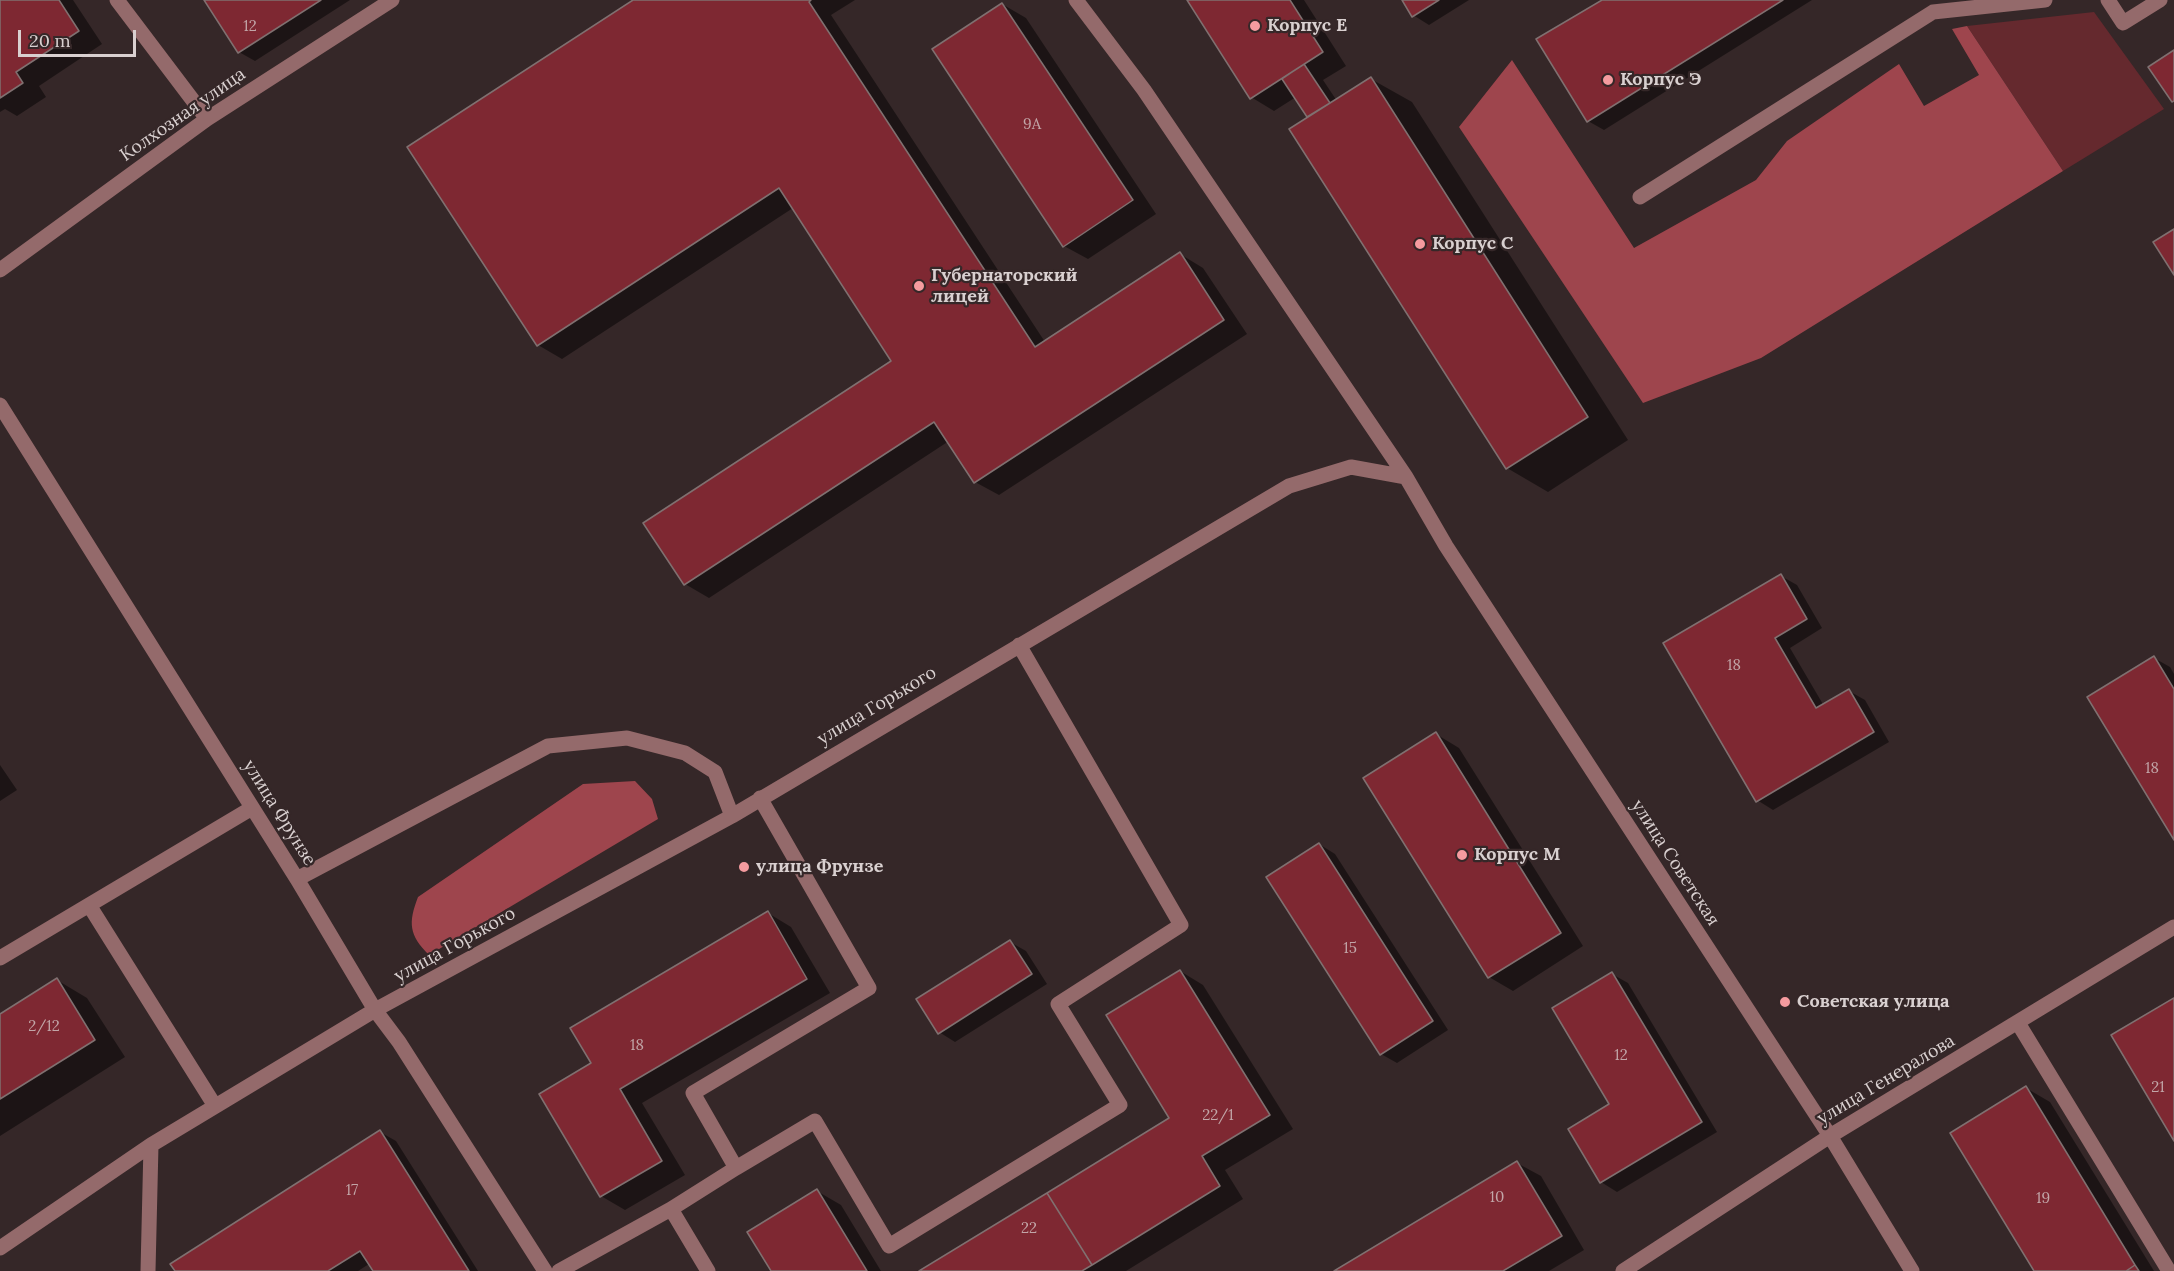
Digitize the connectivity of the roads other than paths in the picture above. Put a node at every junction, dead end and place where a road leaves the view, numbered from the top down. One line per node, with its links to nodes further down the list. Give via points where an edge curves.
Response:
1 (117, 0): 8 (street)
2 (392, 0): 8 (street, Колхозная улица)
3 (1076, 0): 12 (street, улица Советская, via 1144,90)
4 (2045, 0): 7 (street)
5 (2108, 0): 6 (street, via 2123,23)
6 (2160, 0)
7 (1938, 6): 9 (street)
8 (207, 119): 10 (street, Колхозная улица)
9 (1640, 197)
10 (0, 270)
11 (0, 405): 15 (street, улица Фрунзе)
12 (1406, 477): 13 (street, улица Горького, via 1351,467 1289,486); 24 (street, улица Советская, via 1446,546)
13 (1019, 645): 14 (street, улица Горького); 26 (street, via 1181,925 1058,1004 1120,1105 889,1246 815,1121)
14 (760, 798): 16 (street, улица Горького); 26 (street, via 869,988 693,1093)
15 (252, 808): 17 (street, улица Фрунзе); 18 (street)
16 (732, 816): 17 (street, via 715,772 685,753 627,738 548,746); 21 (street, улица Горького)
17 (297, 879): 21 (street, улица Фрунзе)
18 (89, 905): 20 (street); 23 (street)
19 (2174, 927): 22 (street, улица Генералова)
20 (0, 958)
21 (375, 1010): 23 (street, улица Горького); 30 (street, улица Фрунзе)
22 (2018, 1023): 24 (street, улица Генералова); 35 (street)
23 (215, 1106): 25 (street, улица Горького)
24 (1830, 1136): 33 (street, улица Генералова); 34 (street, улица Советская)
25 (151, 1145): 28 (street, улица Горького); 29 (street)
26 (736, 1168): 27 (street)
27 (671, 1209): 31 (street); 32 (street)
28 (0, 1248)
29 (148, 1271)
30 (545, 1271)
31 (559, 1271)
32 (708, 1271)
33 (1623, 1271)
34 (1912, 1271)
35 (2169, 1271)

